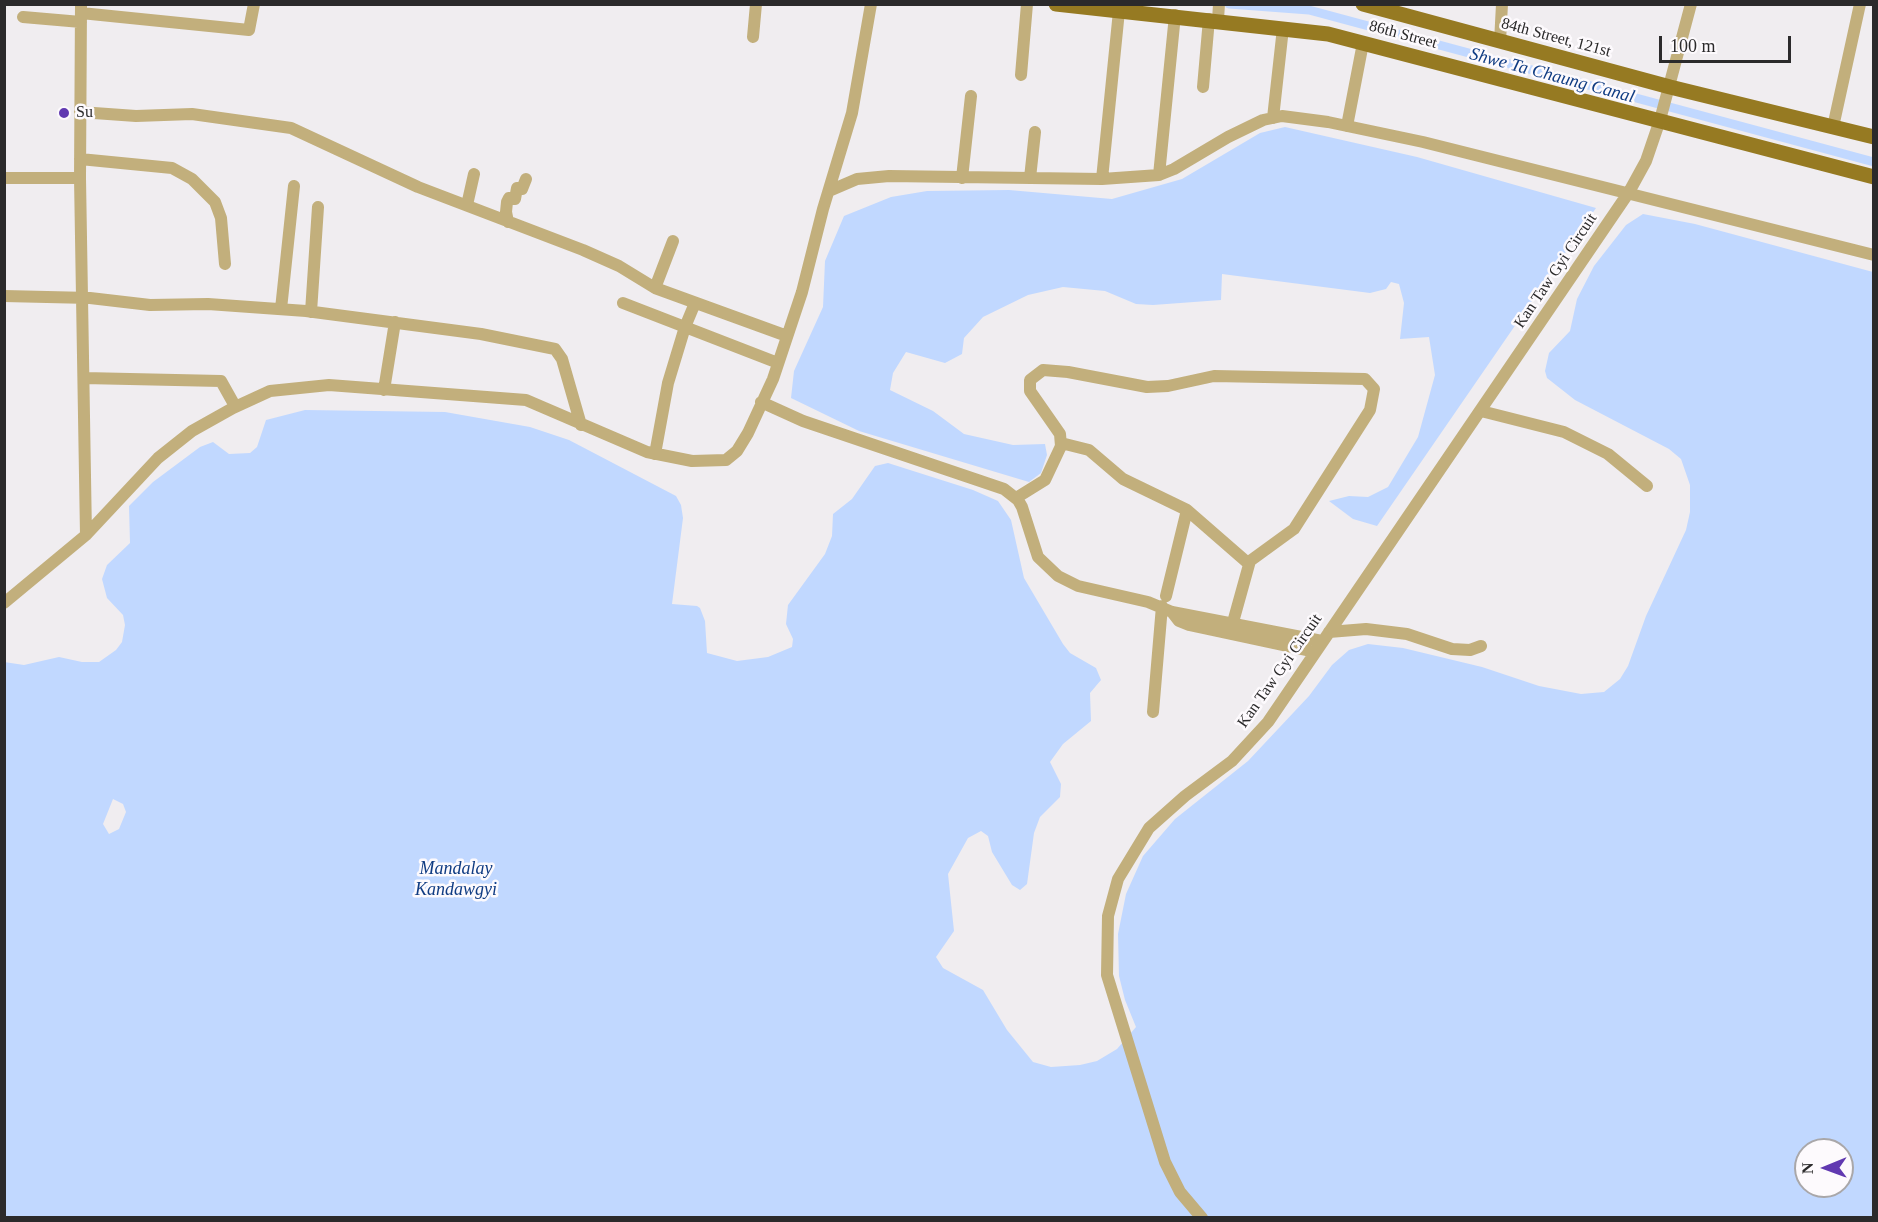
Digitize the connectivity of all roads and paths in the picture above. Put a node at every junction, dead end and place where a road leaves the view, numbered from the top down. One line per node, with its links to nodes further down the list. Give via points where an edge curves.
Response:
1 (254, 4): 11 (street, via 249,30)
2 (756, 4): 16 (street)
3 (871, 4): 41 (street, via 852,113)
4 (1027, 4): 19 (street)
5 (1056, 4): 10 (main road, 86th Street)
6 (1364, 4): 17 (main road, 84th Street, 121st)
7 (1502, 4): 17 (street)
8 (1691, 4): 21 (street, Kan Taw Gyi Circuit)
9 (1860, 4): 27 (street)
10 (1119, 11): 13 (main road, 86th Street); 39 (street)
11 (81, 13): 14 (street); 23 (street)
12 (1216, 14): 13 (main road, 86th Street); 15 (main road, 86th Street); 20 (street)
13 (1175, 15): 32 (street)
14 (24, 17)
15 (1283, 28): 18 (main road, 86th Street); 24 (street)
16 (753, 37)
17 (1500, 42): 21 (main road, 84th Street, 121st)
18 (1363, 43): 25 (main road, 86th Street); 26 (street)
19 (1021, 75)
20 (1203, 87)
21 (1670, 88): 25 (street, Kan Taw Gyi Circuit); 27 (main road, 84th Street, 121st)
22 (971, 96): 36 (street)
23 (80, 112): 30 (street); 43 (street, via 192,114 291,128 418,187)
24 (1273, 118): 26 (street); 32 (street, via 1228,137)
25 (1661, 120): 33 (main road, 86th Street); 42 (street, Kan Taw Gyi Circuit)
26 (1347, 126): 42 (street)
27 (1833, 127): 29 (main road, 84th Street, 121st)
28 (1035, 132): 37 (street)
29 (1874, 137)
30 (80, 159): 35 (street); 48 (street, via 172,168 192,179 215,202 221,218)
31 (474, 174): 43 (street)
32 (1159, 175): 39 (street)
33 (1874, 177)
34 (4, 178): 35 (street)
35 (80, 178): 51 (street)
36 (962, 178): 37 (street); 41 (street, via 857,179)
37 (1030, 178): 39 (street)
38 (526, 179): 45 (street, via 522,189 517,188 515,199 509,198 507,202)
39 (1102, 179)
40 (294, 186): 54 (street)
41 (829, 191): 58 (street)
42 (1629, 192): 47 (street); 64 (street, Kan Taw Gyi Circuit)
43 (467, 205): 45 (street)
44 (318, 207): 55 (street)
45 (508, 222): 49 (street, via 610,262)
46 (674, 241): 49 (street)
47 (1874, 255)
48 (225, 264)
49 (655, 288): 53 (street)
50 (4, 296): 51 (street)
51 (83, 298): 54 (street, via 150,305); 60 (street)
52 (623, 303): 57 (street)
53 (695, 303): 57 (street); 58 (street)
54 (281, 309): 55 (street)
55 (311, 312): 56 (street)
56 (395, 322): 61 (street); 65 (street, via 555,349 562,359)
57 (685, 327): 59 (street); 67 (street, via 668,382)
58 (787, 336): 59 (street)
59 (778, 363): 62 (street)
60 (84, 378): 63 (street, via 221,381); 71 (street)
61 (384, 390): 63 (street, via 329,385 300,387 270,391); 65 (street, via 526,400)
62 (761, 402): 67 (street, via 748,433 726,460 692,461); 69 (street, via 803,422 995,484)
63 (236, 406): 71 (street, via 192,431 158,458)
64 (1481, 411): 68 (street, via 1564,432 1608,454); 76 (street, Kan Taw Gyi Circuit)
65 (581, 425): 67 (street)
66 (1061, 443): 69 (street, via 1046,480); 70 (street, via 1089,450 1123,479); 72 (street, via 1060,434 1030,391 1030,380 1043,370 1147,387 1214,376 1365,379 1374,389 1370,410 1294,529 1254,556)
67 (655, 454)
68 (1647, 486)
69 (1016, 498): 74 (street, via 1034,549 1050,569 1078,586)
70 (1187, 510): 72 (street); 74 (street)
71 (87, 536): 73 (street)
72 (1250, 564): 75 (street)
73 (4, 603)
74 (1167, 605): 75 (street); 79 (street)
75 (1232, 628): 76 (street); 78 (street)
76 (1325, 636): 77 (street, via 1366,629 1407,634 1452,650); 78 (street, Kan Taw Gyi Circuit)
77 (1482, 646)
78 (1316, 652): 80 (street, Kan Taw Gyi Circuit, via 1247,747 1149,828 1127,860 1112,895 1106,959 1113,998 1168,1170)
79 (1153, 712)
80 (1202, 1218)

